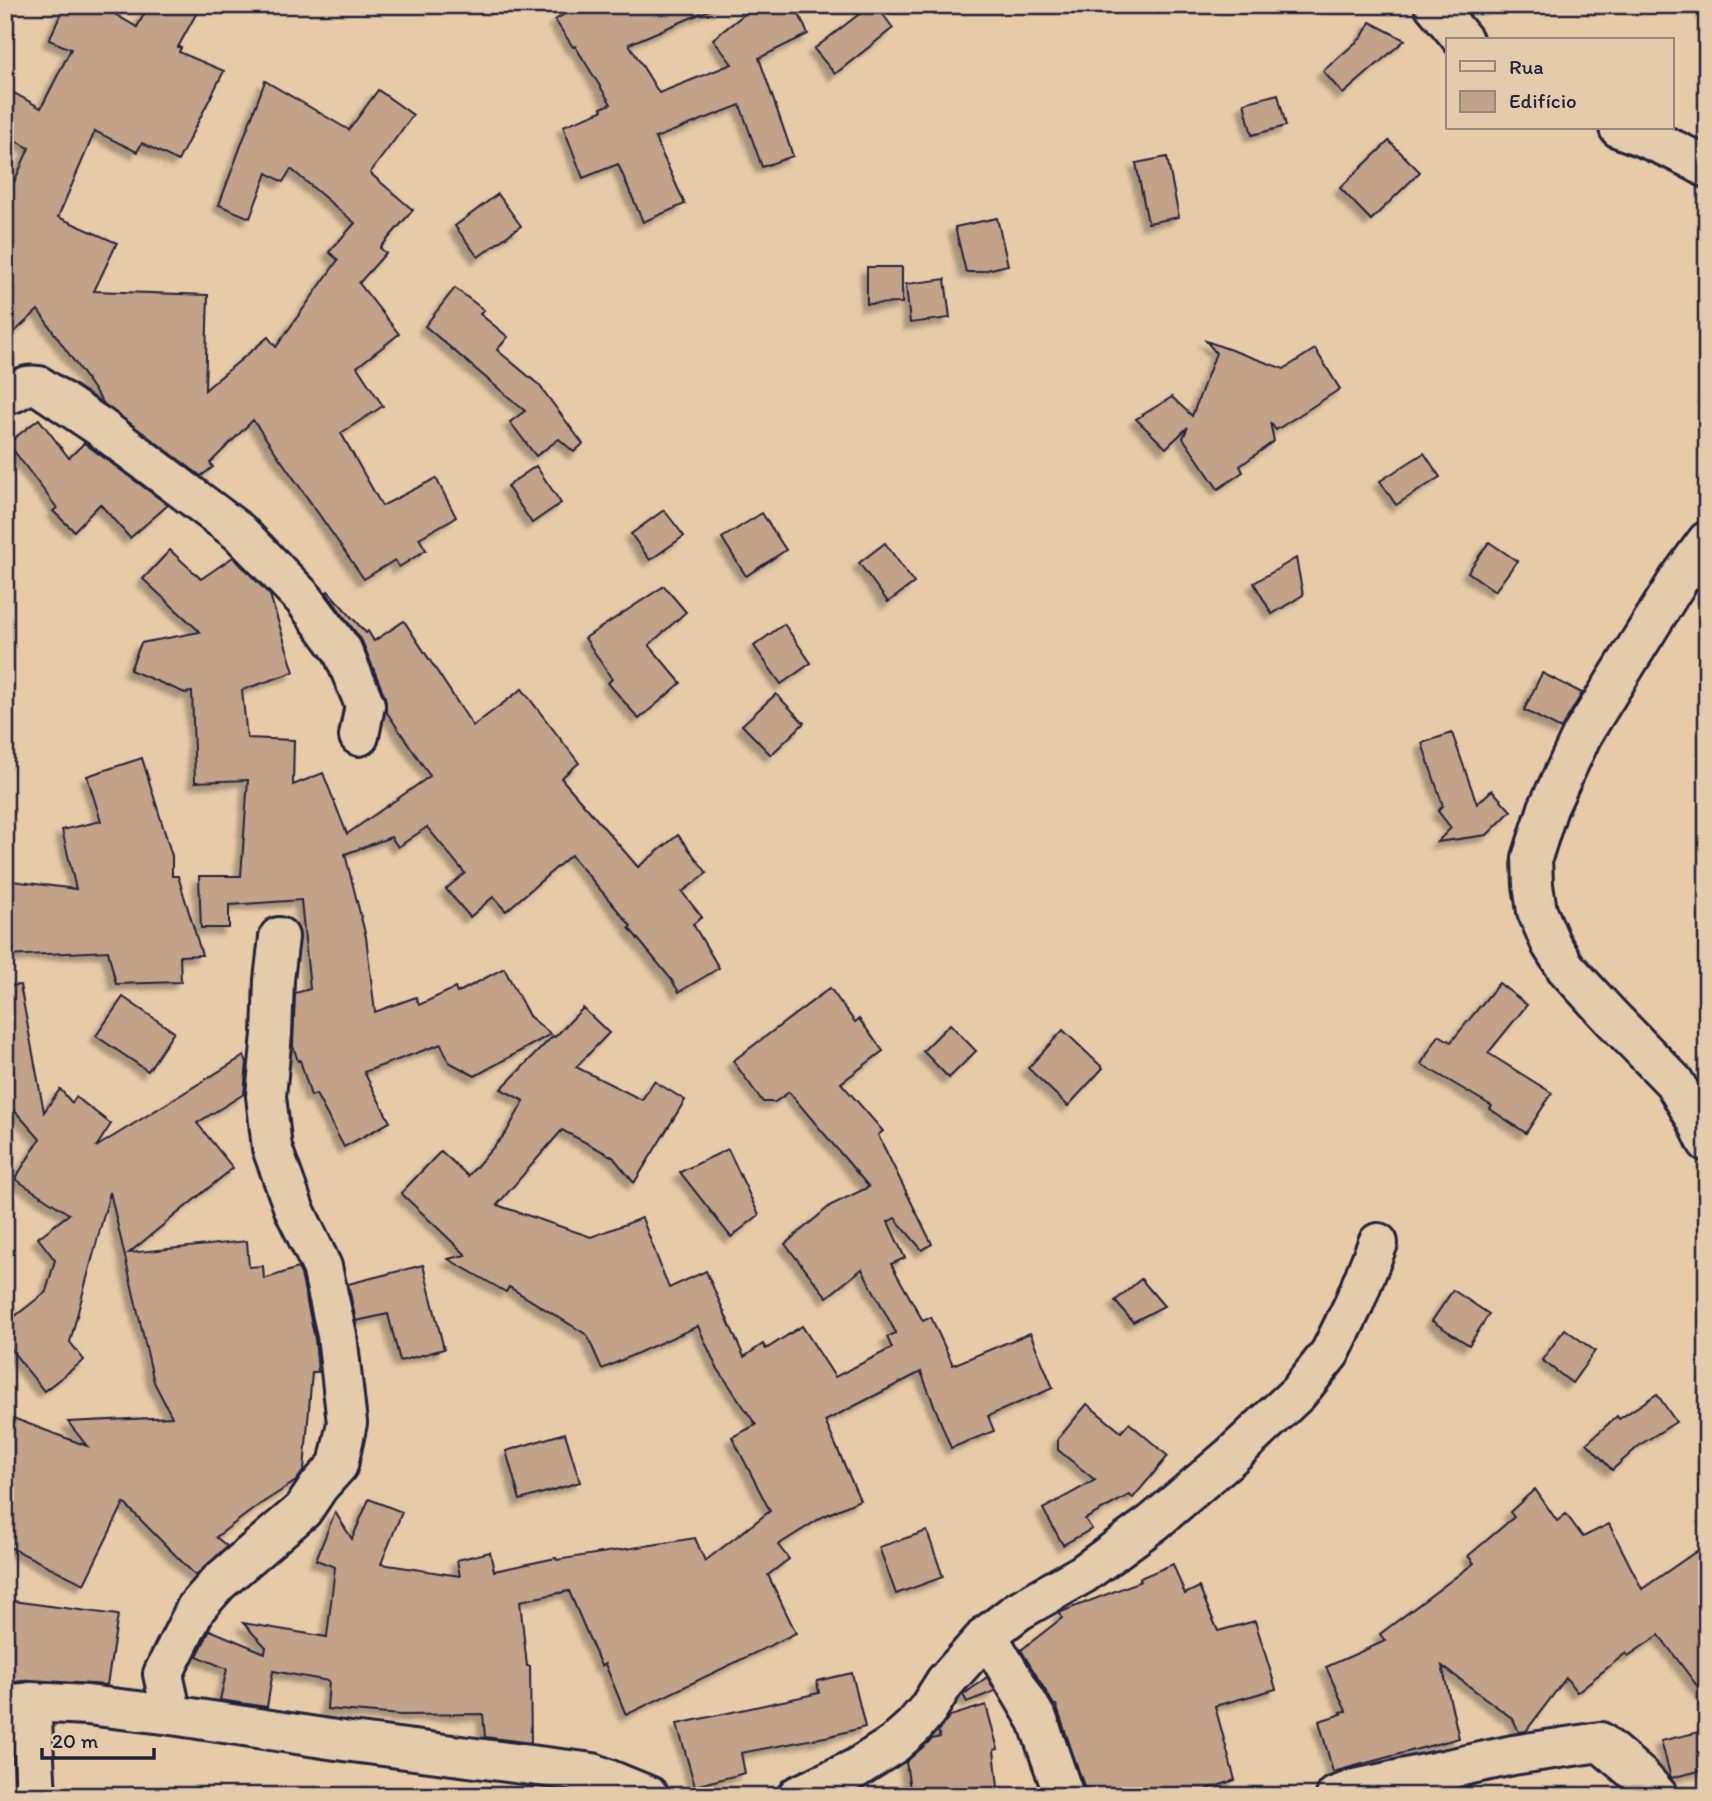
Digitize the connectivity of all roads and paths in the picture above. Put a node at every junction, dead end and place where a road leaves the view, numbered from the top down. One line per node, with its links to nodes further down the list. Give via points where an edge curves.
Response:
1 (1434, 5): 2 (street)
2 (1461, 38)
3 (1624, 130): 4 (street)
4 (1707, 168)
5 (5, 395): 7 (street, via 30,384 45,390 239,532 304,599 342,650 365,705)
6 (1707, 541): 9 (street, via 1582,735 1548,808 1532,858 1537,911 1551,944 1566,968 1674,1082)
7 (359, 736)
8 (279, 937): 13 (street, via 267,1096 272,1148 322,1267 337,1335 347,1423 338,1465 303,1510 219,1582 196,1608 163,1675)
9 (1707, 1142)
10 (1378, 1243): 11 (street, via 1330,1353 1298,1393 1154,1522)
11 (987, 1635): 16 (street, via 894,1744 855,1769); 17 (street, via 1038,1721)
12 (18, 1704): 13 (street, via 87,1705); 14 (street)
13 (172, 1715): 15 (street, via 593,1773)
14 (36, 1796)
15 (649, 1796)
16 (797, 1796)
17 (1064, 1796)
18 (1336, 1796): 19 (street, via 1513,1755 1600,1742)
19 (1658, 1796)

